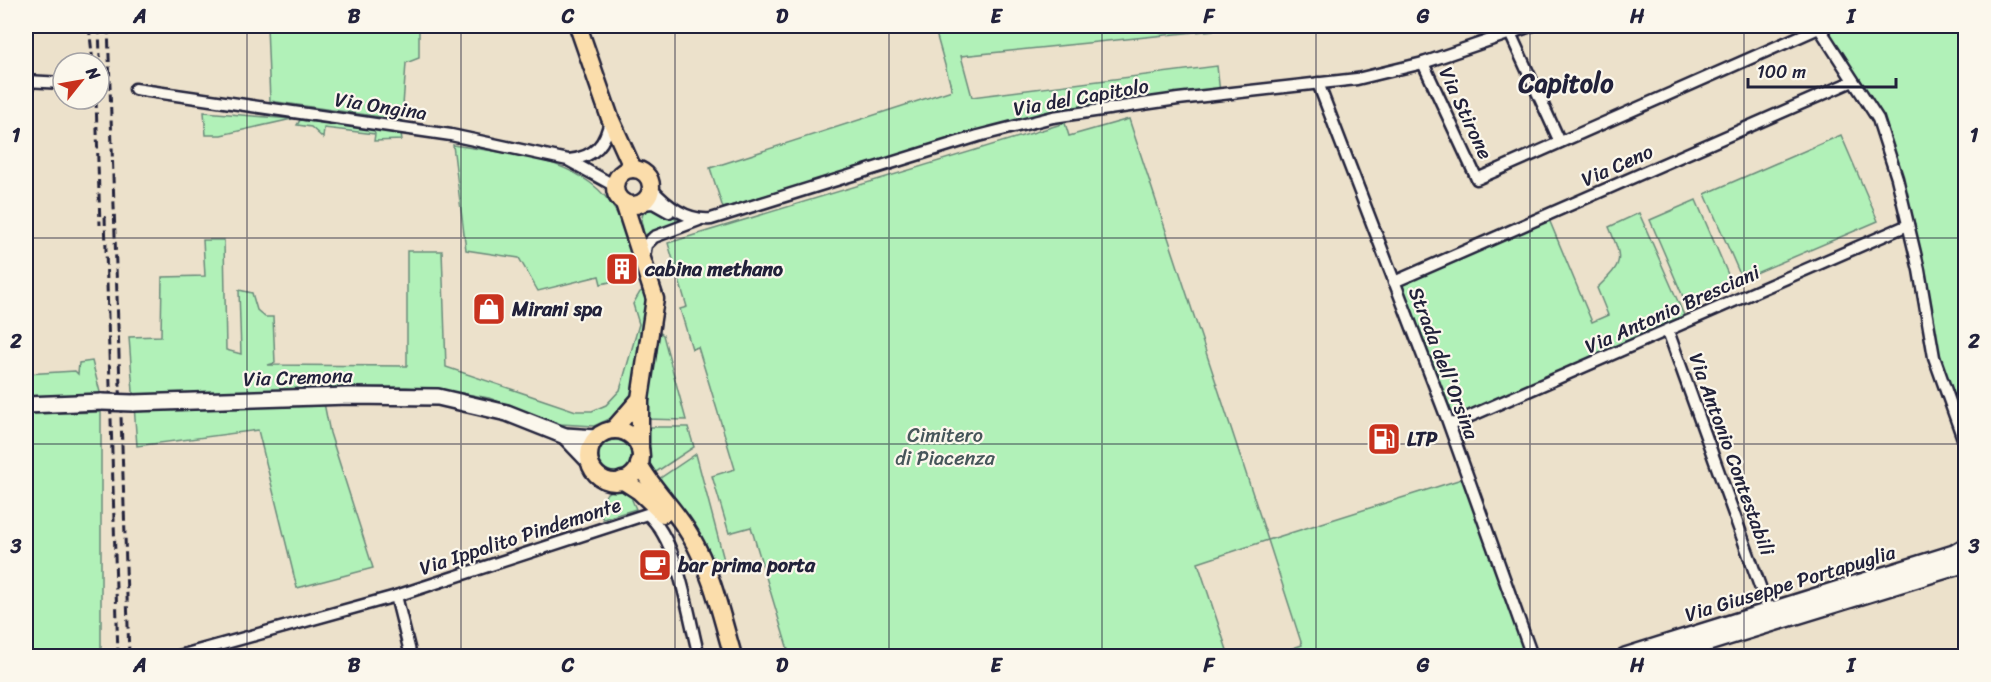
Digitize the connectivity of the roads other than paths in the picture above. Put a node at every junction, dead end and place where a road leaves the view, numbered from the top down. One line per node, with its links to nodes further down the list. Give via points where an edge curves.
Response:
1 (578, 26): 12 (main road)
2 (1531, 26): 4 (street, Via del Capitolo)
3 (1819, 27): 7 (street); 13 (street)
4 (1510, 33): 5 (street, Via del Capitolo); 13 (street)
5 (1423, 63): 9 (street, Via del Capitolo, via 1357,79); 13 (street, Via Stirone, via 1477,179)
6 (27, 81): 8 (street); 11 (street)
7 (1853, 81): 21 (street, via 1878,119); 23 (street, Via Ceno)
8 (51, 82)
9 (1318, 83): 20 (street, Via del Capitolo, via 1053,117); 23 (street, Strada dell'Orsina)
10 (135, 89): 15 (street, Via Ongina, via 409,128)
11 (26, 108)
12 (610, 118): 14 (main road); 15 (street, via 607,135 599,147 582,159)
13 (1560, 142)
14 (624, 154): 16 (main road); 17 (main road, via 624,166)
15 (568, 160): 17 (street, Via Ongina)
16 (633, 169): 17 (main road, via 620,174); 18 (main road, via 648,177)
17 (616, 182): 19 (main road, via 616,194)
18 (651, 188): 19 (main road, via 646,200); 20 (street, via 664,202)
19 (634, 204): 20 (street, via 653,203); 22 (main road)
20 (698, 219): 22 (street, Via del Capitolo, via 649,240)
21 (1908, 225): 24 (street, Via Antonio Bresciani); 31 (street, via 1934,357)
22 (644, 263): 25 (main road, via 655,299)
23 (1394, 282): 27 (street, Strada dell'Orsina)
24 (1668, 331): 27 (street, Via Antonio Bresciani); 38 (street, Via Antonio Contestabili)
25 (640, 399): 28 (main road); 32 (main road)
26 (26, 405): 29 (main road, Via Cremona, bridge, via 438,397 507,413)
27 (1450, 425): 44 (street, Strada dell'Orsina)
28 (613, 430): 30 (main road); 32 (main road, via 627,433 638,444)
29 (565, 436): 30 (main road); 33 (main road)
30 (596, 438): 33 (main road)
31 (1965, 447)
32 (639, 457): 34 (main road, via 635,471); 43 (main road, via 650,483 674,511 708,569)
33 (589, 462): 34 (main road, via 606,480)
34 (622, 480): 42 (main road, via 662,512 691,555)
35 (1965, 546): 38 (main road, Via Giuseppe Portapuglia)
36 (1965, 564): 38 (main road, Via Giuseppe Portapuglia)
37 (396, 596): 39 (street); 40 (street); 41 (street, Via Ippolito Pindemonte, via 647,514 667,542)
38 (1771, 617): 45 (main road, Via Giuseppe Portapuglia); 46 (main road, Via Giuseppe Portapuglia)
39 (179, 657)
40 (411, 657)
41 (699, 657)
42 (722, 657)
43 (733, 657)
44 (1532, 657)
45 (1625, 657)
46 (1666, 657)

